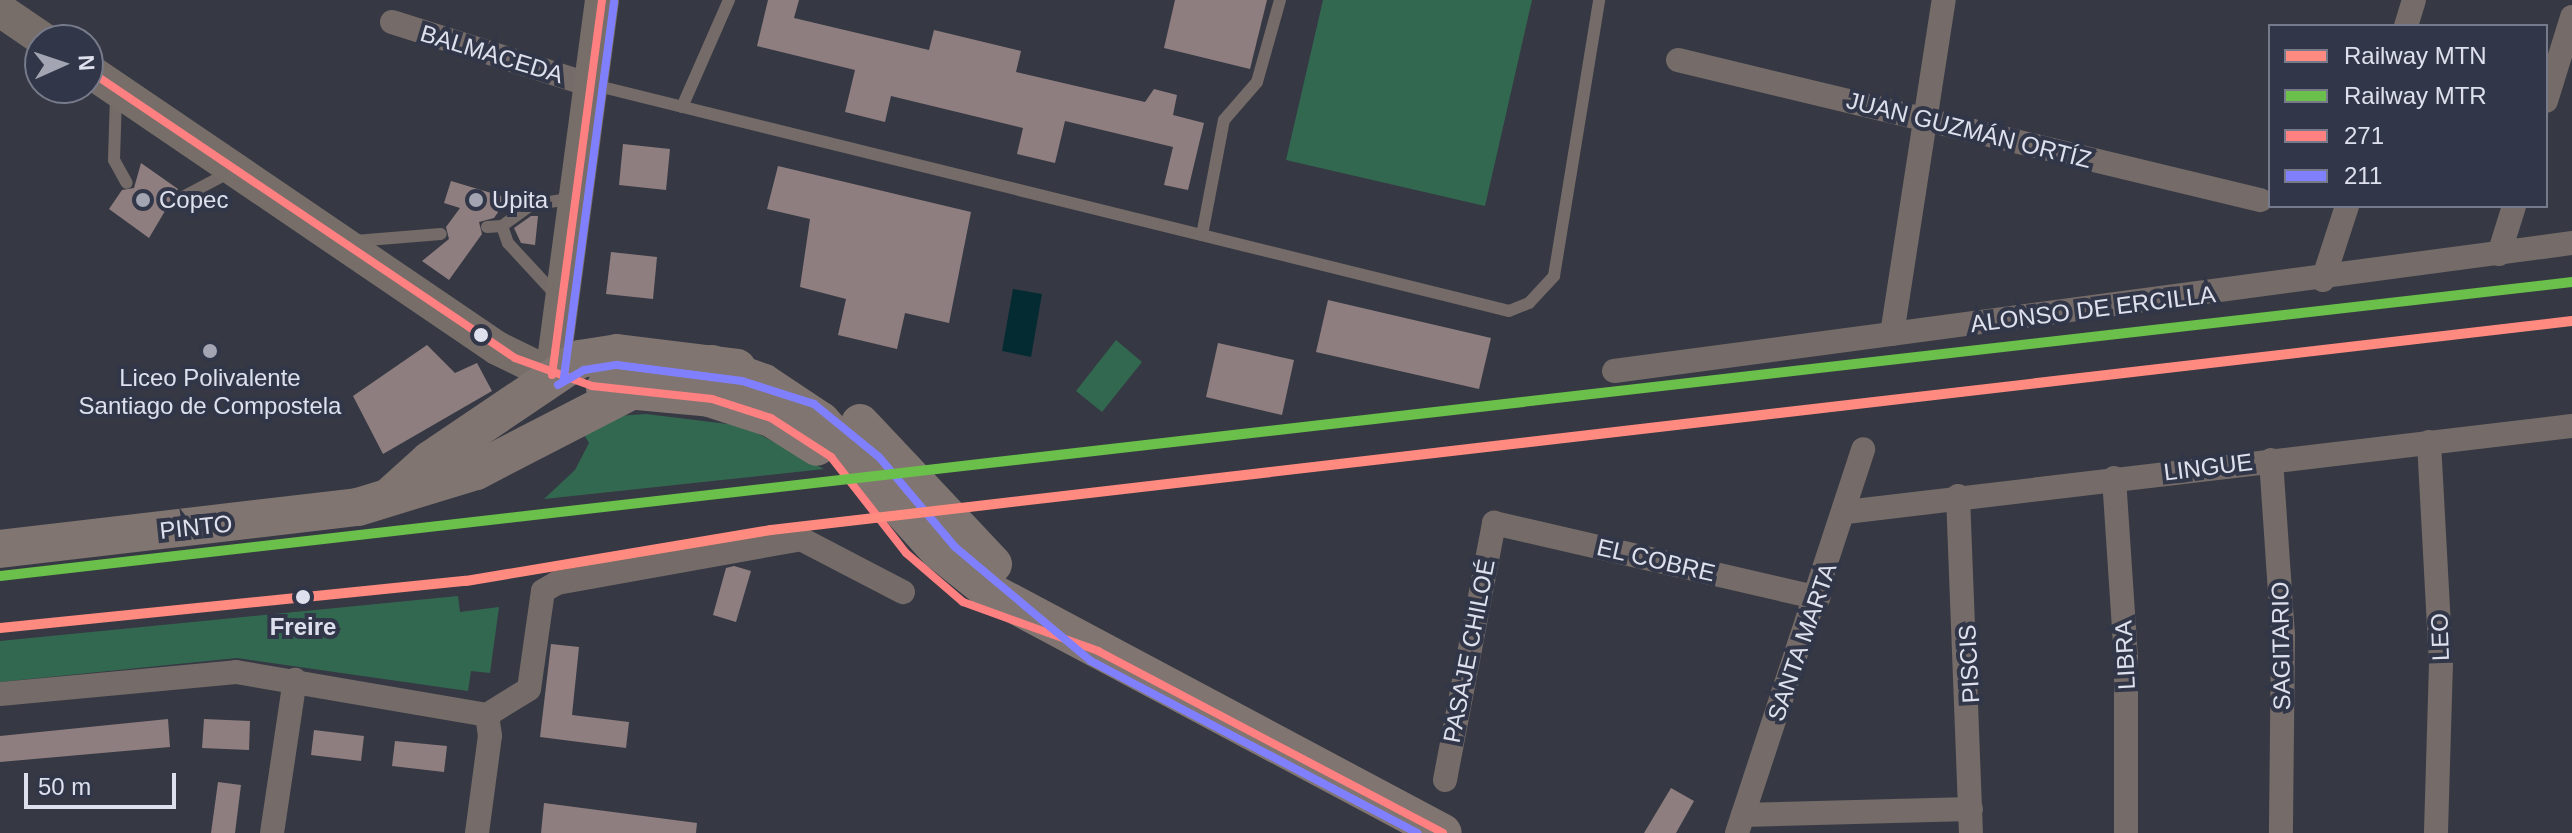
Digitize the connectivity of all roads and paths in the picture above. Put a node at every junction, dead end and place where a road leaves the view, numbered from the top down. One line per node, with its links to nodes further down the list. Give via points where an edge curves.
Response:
1 (602, 0): 14 (main road)
2 (729, 0): 17 (lane)
3 (1280, 0): 29 (lane, via 1257,82 1224,120)
4 (1599, 0): 29 (lane, via 1554,276 1529,303 1509,311)
5 (1944, 0): 18 (street)
6 (2414, 0): 10 (street)
7 (0, 10): 11 (main road)
8 (2572, 17): 16 (street)
9 (392, 22): 14 (street, BALMACEDA)
10 (2407, 24)
11 (24, 26)
12 (1678, 60): 18 (street, JUAN GUZMÁN ORTÍZ)
13 (104, 80): 19 (main road)
14 (591, 85): 17 (lane); 21 (main road)
15 (104, 92): 20 (lane, via 114,160)
16 (2548, 95)
17 (682, 107): 29 (lane)
18 (1926, 119): 23 (street, JUAN GUZMÁN ORTÍZ); 35 (street)
19 (235, 170): 22 (lane); 30 (main road)
20 (127, 183)
21 (577, 197): 26 (lane, via 512,212); 34 (main road)
22 (177, 200)
23 (2260, 200)
24 (2346, 208): 33 (street)
25 (2513, 208): 32 (street)
26 (502, 226): 27 (lane); 34 (lane, via 508,243)
27 (487, 227)
28 (441, 234): 30 (lane)
29 (1202, 235)
30 (340, 241): 37 (main road, via 497,348)
31 (2572, 243): 32 (street, ALONSO DE ERCILLA)
32 (2499, 254): 33 (street, ALONSO DE ERCILLA)
33 (2323, 280): 35 (street, ALONSO DE ERCILLA)
34 (564, 303): 37 (main road)
35 (1892, 334): 36 (street, ALONSO DE ERCILLA)
36 (1614, 371)
37 (552, 375): 38 (main road, PINTO, via 605,353); 39 (main road); 45 (main road, PINTO)
38 (712, 381): 39 (main road); 52 (main road, via 831,457 906,553 963,602); 52 (main road, via 764,383 821,421 972,579); 52 (main road, via 800,384 839,405 963,539)
39 (629, 392): 45 (main road, PINTO, via 476,471)
40 (2572, 426): 41 (street, LINGUE)
41 (2429, 442): 43 (street, LINGUE); 64 (street, LEO, via 2441,663)
42 (1863, 449): 47 (street, SANTA MARTA)
43 (2271, 460): 44 (street, LINGUE); 63 (street, SAGITARIO, via 2283,634)
44 (2114, 478): 46 (street, LINGUE); 62 (street, LIBRA, via 2126,659)
45 (390, 496): 49 (main road, PINTO, via 326,513)
46 (1958, 496): 47 (street, LINGUE); 57 (street, PISCIS)
47 (1846, 512): 51 (street, SANTA MARTA)
48 (1494, 523): 51 (street, EL COBRE); 56 (street, PASAJE CHILOÉ)
49 (0, 549)
50 (903, 592): 55 (street, via 801,539 557,583 543,591 529,689)
51 (1818, 598): 58 (street, SANTA MARTA)
52 (1098, 651): 61 (main road)
53 (295, 680): 54 (street, via 215,672); 55 (street); 59 (street)
54 (0, 694)
55 (487, 715): 60 (street, via 490,736)
56 (1445, 780)
57 (1971, 821): 58 (street)
58 (1740, 824)
59 (272, 833)
60 (477, 833)
61 (1443, 833)
62 (2126, 833)
63 (2281, 833)
64 (2436, 833)

